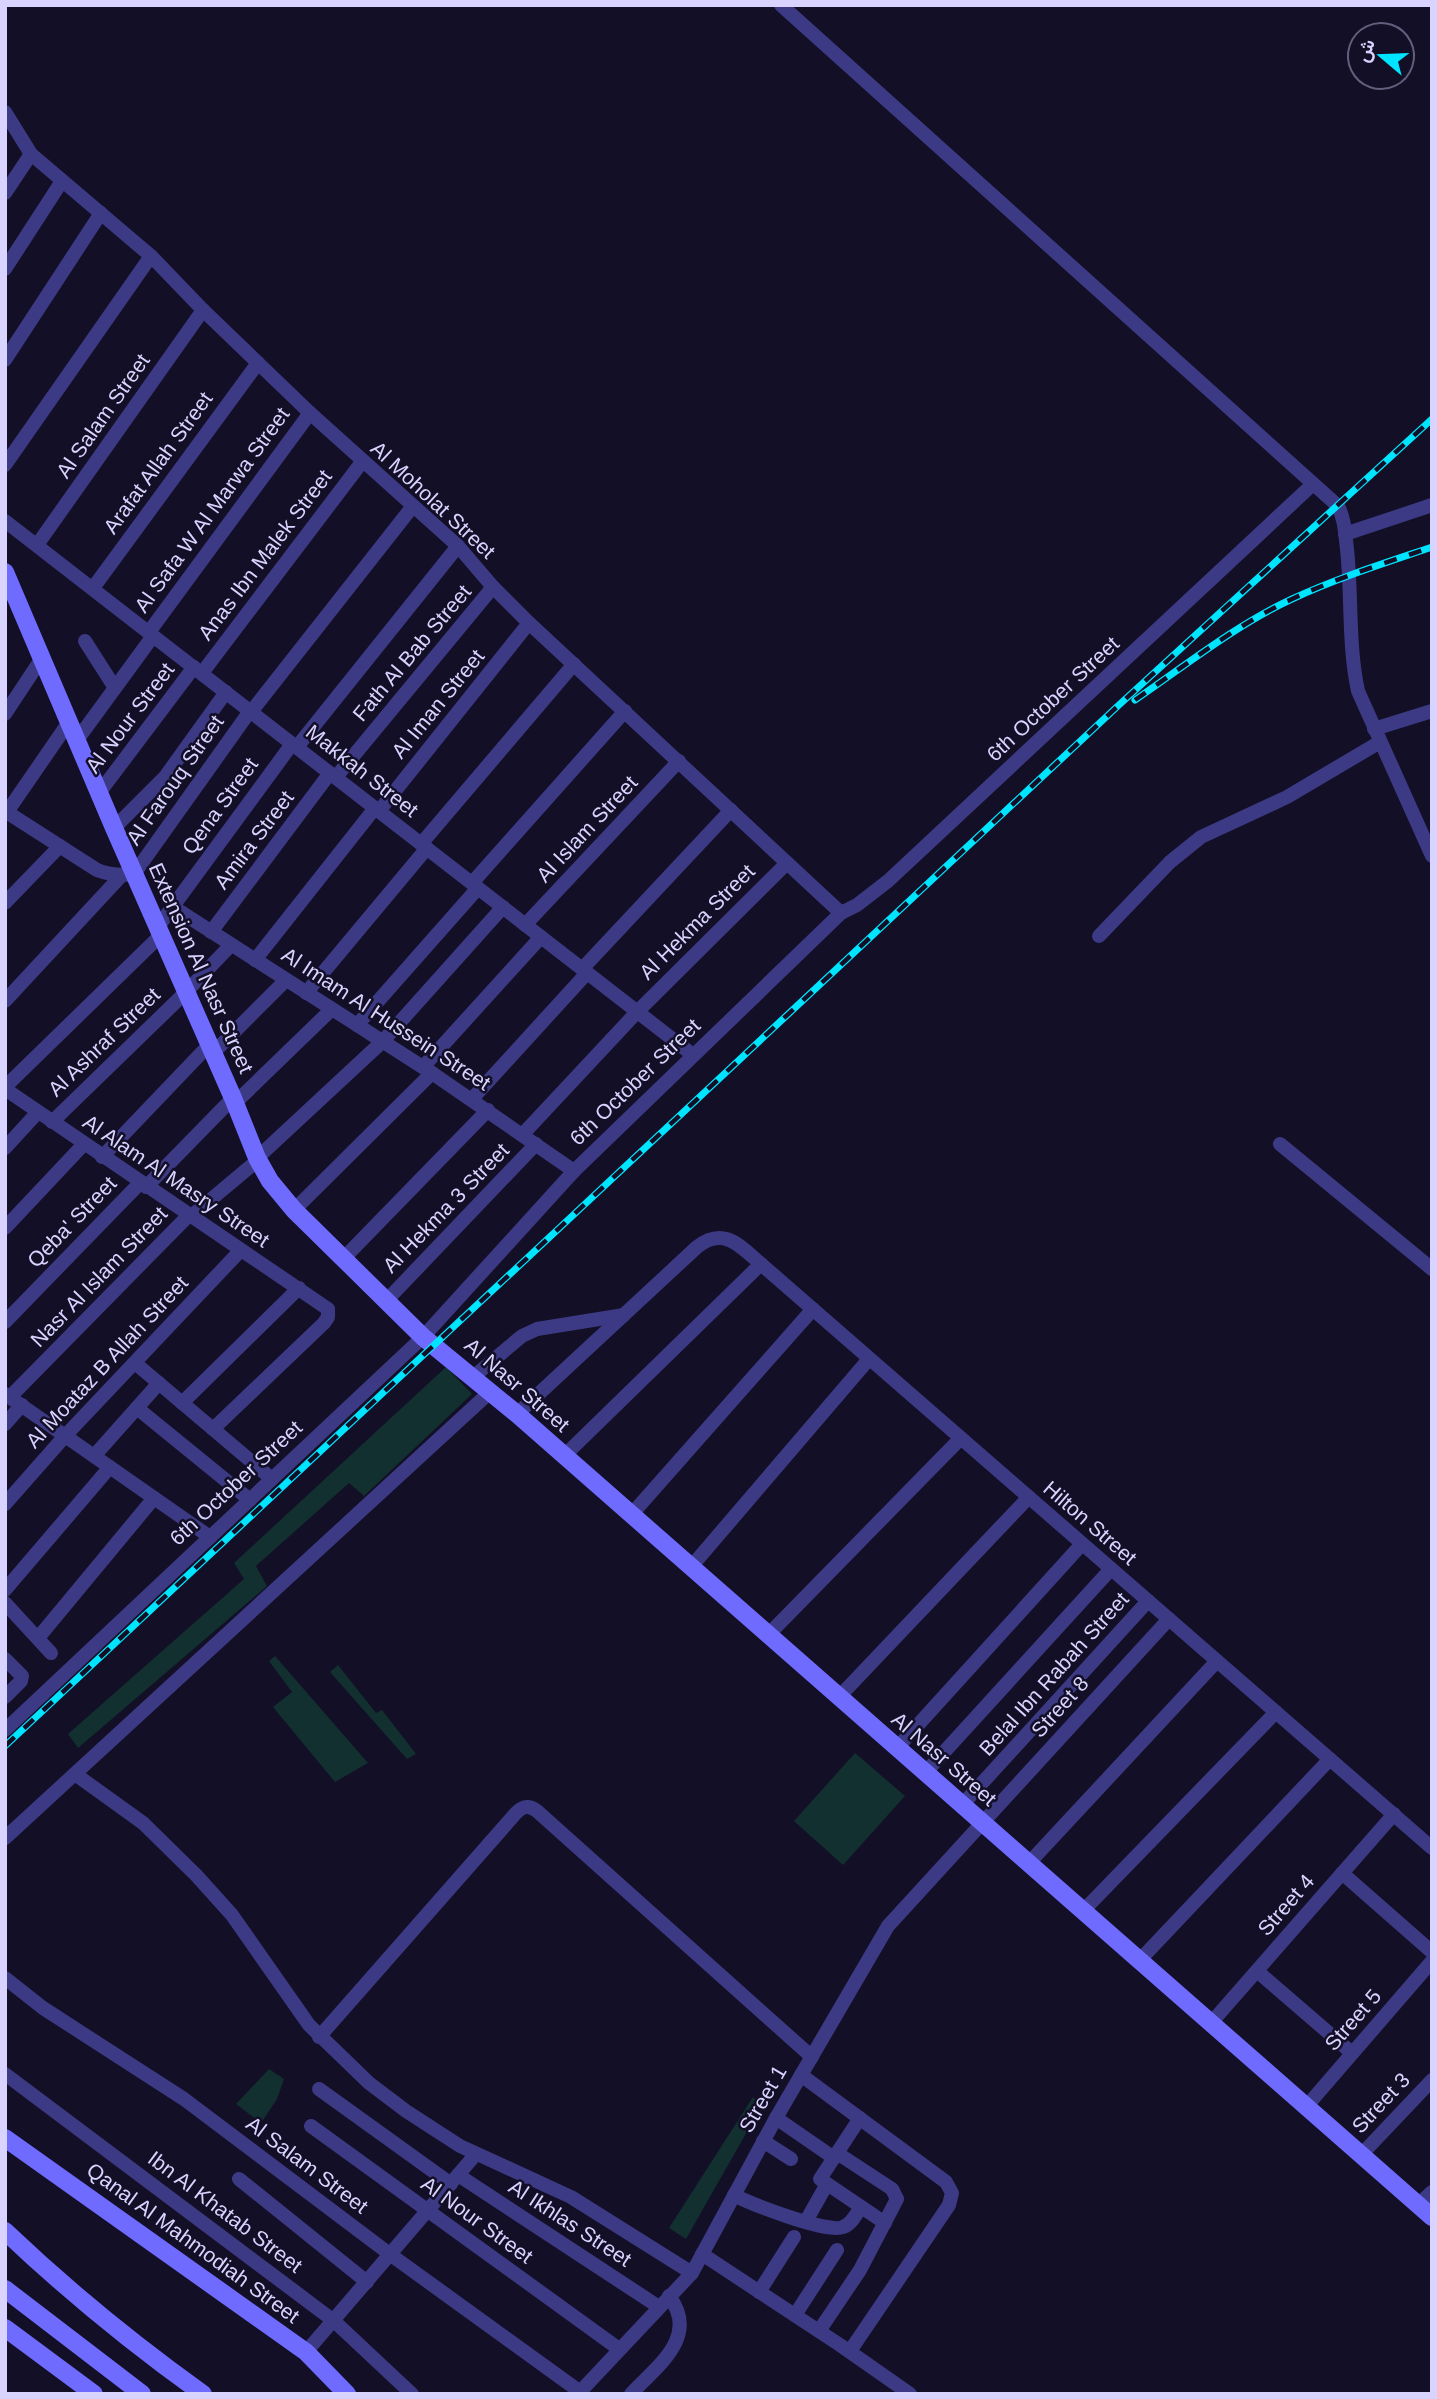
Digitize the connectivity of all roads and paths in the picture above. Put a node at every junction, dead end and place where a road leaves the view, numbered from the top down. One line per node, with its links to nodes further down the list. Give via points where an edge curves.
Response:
1 (781, 5): 15 (street)
2 (5, 112): 3 (street, Al Moholat Street)
3 (31, 154): 4 (street, Al Moholat Street); 5 (street)
4 (62, 181): 6 (street, Al Moholat Street); 8 (street)
5 (5, 193)
6 (101, 213): 7 (street, Al Moholat Street); 10 (street)
7 (151, 256): 9 (street, Al Moholat Street); 14 (street)
8 (5, 269)
9 (203, 310): 11 (street, Al Moholat Street); 20 (street, Al Salam Street)
10 (5, 360)
11 (258, 363): 12 (street, Al Moholat Street); 24 (street, Arafat Allah Street)
12 (310, 413): 13 (street, Al Moholat Street); 27 (street, Al Safa W Al Marwa Street)
13 (362, 461): 17 (street, Al Moholat Street); 31 (street, Anas Ibn Malek Street)
14 (5, 465)
15 (1313, 484): 19 (street, via 1338,506); 58 (street, 6th October Street, via 888,881)
16 (1432, 505): 19 (street)
17 (413, 506): 21 (street, Al Moholat Street); 34 (street, Al Farouq Street)
18 (5, 521): 20 (street, Makkah Street)
19 (1345, 534): 39 (street, via 1355,678)
20 (37, 545): 24 (street, Makkah Street)
21 (458, 546): 23 (street, Al Moholat Street); 41 (street, Qena Street)
22 (5, 572): 25 (street, Extension Al Nasr Street)
23 (493, 587): 26 (street, Al Moholat Street); 43 (street, Fath Al Bab Street)
24 (93, 588): 27 (street, Makkah Street)
25 (10, 599): 29 (street, Extension Al Nasr Street)
26 (529, 623): 30 (street, Al Moholat Street); 45 (street, Al Iman Street)
27 (151, 634): 31 (street, Makkah Street); 32 (street, Al Safa W Al Marwa Street)
28 (85, 641): 32 (street)
29 (42, 658): 37 (street); 38 (street, Extension Al Nasr Street)
30 (574, 664): 35 (street, Al Moholat Street); 50 (street)
31 (198, 670): 33 (street, Makkah Street); 44 (street, Al Nour Street)
32 (115, 688): 40 (street, Al Safa W Al Marwa Street)
33 (226, 692): 34 (street, Makkah Street); 48 (street, via 165,777)
34 (251, 711): 41 (street, Makkah Street); 53 (street, Al Farouq Street)
35 (625, 711): 42 (street, Al Moholat Street); 54 (street)
36 (1432, 711): 39 (street)
37 (5, 714)
38 (69, 722): 40 (street, Extension Al Nasr Street); 47 (street)
39 (1377, 736): 51 (street); 62 (street, via 1287,797 1201,837 1170,862)
40 (77, 740): 44 (street, Extension Al Nasr Street)
41 (294, 745): 43 (street, Makkah Street); 56 (street, Qena Street)
42 (679, 761): 46 (street, Al Moholat Street); 59 (street, Al Islam Street)
43 (333, 775): 45 (street, Makkah Street); 61 (street, Amira Street)
44 (99, 793): 48 (street, Extension Al Nasr Street)
45 (377, 809): 50 (street, Makkah Street); 65 (street, Al Iman Street)
46 (731, 810): 52 (street, Al Moholat Street); 66 (street)
47 (6, 812): 49 (street)
48 (114, 828): 53 (street, Extension Al Nasr Street)
49 (60, 846): 53 (street, via 97,870); 55 (street)
50 (424, 846): 54 (street, Makkah Street); 69 (street)
51 (1432, 856)
52 (787, 863): 58 (street, Al Moholat Street); 72 (street, Al Hekma Street)
53 (127, 875): 60 (street, Extension Al Nasr Street); 70 (street, Al Farouq Street)
54 (475, 886): 57 (street, Makkah Street); 73 (street)
55 (5, 903)
56 (173, 907): 60 (street, Qena Street); 61 (street, Al Imam Al Hussein Street)
57 (503, 907): 59 (street, Makkah Street); 74 (street, Nasr Al Islam Street)
58 (841, 913): 76 (street, 6th October Street)
59 (525, 925): 63 (street, Makkah Street)
60 (159, 932): 68 (street, Extension Al Nasr Street); 78 (street, Qena Street)
61 (211, 932): 64 (street, Al Imam Al Hussein Street)
62 (1099, 936)
63 (541, 937): 66 (street, Makkah Street); 77 (street)
64 (231, 945): 65 (street, Al Imam Al Hussein Street); 68 (street, Al Ashraf Street)
65 (256, 960): 67 (street, Al Imam Al Hussein Street)
66 (584, 971): 72 (street, Makkah Street); 79 (street)
67 (286, 980): 69 (street, Al Imam Al Hussein Street); 75 (street)
68 (186, 992): 75 (street, Extension Al Nasr Street); 83 (street, Al Ashraf Street)
69 (306, 993): 71 (street, Al Imam Al Hussein Street)
70 (5, 1001)
71 (332, 1009): 73 (street, Al Imam Al Hussein Street); 80 (street, Qeba' Street)
72 (637, 1012): 76 (street, Makkah Street); 84 (street, Al Hekma Street)
73 (357, 1025): 74 (street, Al Imam Al Hussein Street)
74 (383, 1041): 77 (street, Al Imam Al Hussein Street); 90 (street, Nasr Al Islam Street)
75 (211, 1049): 80 (street, Extension Al Nasr Street); 89 (street)
76 (693, 1055): 91 (street, 6th October Street)
77 (428, 1070): 79 (street, Al Imam Al Hussein Street); 93 (street)
78 (5, 1088): 82 (street, Al Alam Al Masry Street)
79 (472, 1100): 81 (street, Al Imam Al Hussein Street)
80 (234, 1101): 90 (street, Extension Al Nasr Street); 92 (street, Qeba' Street)
81 (488, 1110): 84 (street, Al Imam Al Hussein Street); 97 (street)
82 (38, 1112): 83 (street, Al Alam Al Masry Street); 88 (street)
83 (52, 1122): 85 (street, Al Alam Al Masry Street)
84 (523, 1134): 86 (street, Al Imam Al Hussein Street)
85 (84, 1144): 89 (street, Al Alam Al Masry Street); 95 (street)
86 (536, 1144): 91 (street, Al Imam Al Hussein Street); 101 (street, Al Hekma 3 Street)
87 (1280, 1144): 99 (street)
88 (5, 1149)
89 (102, 1157): 92 (street, Al Alam Al Masry Street)
90 (257, 1159): 93 (street, Extension Al Nasr Street); 94 (street, Nasr Al Islam Street)
91 (574, 1171): 105 (street, 6th October Street)
92 (143, 1185): 94 (street, Al Alam Al Masry Street); 104 (street, Qeba' Street)
93 (294, 1210): 97 (street, Extension Al Nasr Street)
94 (189, 1216): 96 (street, Al Alam Al Masry Street); 111 (street, Nasr Al Islam Street)
95 (5, 1228)
96 (241, 1250): 100 (street, Al Alam Al Masry Street); 107 (street, Al Moataz B Allah Street)
97 (343, 1259): 101 (street, Extension Al Nasr Street)
98 (761, 1264): 102 (street, Hilton Street); 103 (street, Hilton Street, via 737,1244 716,1237 697,1247); 120 (street)
99 (1432, 1269)
100 (299, 1288): 112 (street); 116 (street, Al Alam Al Masry Street, via 325,1306 324,1323)
101 (386, 1301): 105 (street, Extension Al Nasr Street)
102 (813, 1309): 106 (street, Hilton Street); 127 (street)
103 (624, 1315): 108 (street, via 537,1329); 114 (street)
104 (5, 1322)
105 (423, 1337): 108 (street, Al Nasr Street); 122 (street, 6th October Street)
106 (869, 1359): 118 (street, Hilton Street); 130 (street)
107 (135, 1363): 109 (street); 117 (street, Al Moataz B Allah Street)
108 (473, 1377): 110 (street, Al Nasr Street)
109 (159, 1383): 112 (street); 113 (street)
110 (490, 1392): 114 (street, Al Nasr Street); 147 (street)
111 (12, 1399): 115 (street, Nasr Al Islam Street); 117 (street)
112 (182, 1403): 116 (street)
113 (137, 1408): 119 (street); 125 (street)
114 (517, 1415): 120 (street, Al Nasr Street)
115 (5, 1424)
116 (212, 1429): 122 (street)
117 (65, 1436): 119 (street); 126 (street, Al Moataz B Allah Street)
118 (961, 1438): 123 (street, Hilton Street); 136 (street)
119 (94, 1456): 121 (street)
120 (564, 1456): 127 (street, Al Nasr Street)
121 (110, 1467): 124 (street); 132 (street)
122 (272, 1479): 125 (street, 6th October Street)
123 (1029, 1497): 129 (street, Hilton Street); 142 (street)
124 (154, 1498): 128 (street); 137 (street)
125 (250, 1500): 128 (street, 6th October Street)
126 (5, 1504)
127 (631, 1515): 130 (street, Al Nasr Street)
128 (210, 1537): 144 (street, 6th October Street)
129 (1082, 1544): 131 (street, Hilton Street); 145 (street)
130 (691, 1567): 136 (street, Al Nasr Street)
131 (1111, 1569): 133 (street, Hilton Street); 148 (street)
132 (5, 1590)
133 (1148, 1601): 135 (street, Hilton Street); 149 (street, Belal Ibn Rabah Street)
134 (5, 1603): 137 (street)
135 (1169, 1619): 140 (street, Hilton Street); 151 (street, Street 8)
136 (768, 1635): 142 (street, Al Nasr Street)
137 (38, 1638): 138 (street)
138 (51, 1653)
139 (5, 1659): 141 (street, via 21,1674 21,1681)
140 (1217, 1661): 143 (street, Hilton Street); 154 (street)
141 (5, 1697)
142 (839, 1697): 145 (street, Al Nasr Street)
143 (1276, 1712): 146 (street, Hilton Street); 156 (street)
144 (5, 1730)
145 (897, 1748): 148 (street, Al Nasr Street)
146 (1330, 1759): 150 (street, Hilton Street); 158 (street)
147 (75, 1773): 152 (street); 163 (street, via 143,1823 196,1875 232,1915)
148 (925, 1773): 149 (street, Al Nasr Street)
149 (962, 1805): 151 (street, Al Nasr Street)
150 (1394, 1814): 153 (street, Hilton Street); 155 (street, Street 4)
151 (983, 1823): 154 (street, Al Nasr Street); 165 (street, Street 1, via 888,1926)
152 (5, 1838)
153 (1432, 1848)
154 (1029, 1863): 156 (street, Al Nasr Street)
155 (1342, 1874): 157 (street); 160 (street, Street 4)
156 (1083, 1911): 158 (street, Al Nasr Street)
157 (1432, 1952)
158 (1139, 1961): 162 (street, Al Nasr Street)
159 (1432, 1961): 164 (street, Street 5)
160 (1257, 1971): 162 (street, Street 4); 164 (street)
161 (5, 1978): 194 (street, Al Salam Street, via 43,2008 184,2099)
162 (1211, 2023): 170 (street, Al Nasr Street)
163 (319, 2037): 165 (street, via 516,1813 532,1807); 176 (street, via 387,2097)
164 (1352, 2053): 170 (street, Street 5)
165 (812, 2057): 167 (street, Street 1)
166 (5, 2074): 201 (street, Ibn Al Khatab Street)
167 (801, 2075): 171 (street, Street 1); 172 (street)
168 (1432, 2080): 178 (street, Street 3)
169 (319, 2089): 181 (street, Al Ikhlas Street)
170 (1306, 2107): 178 (street, Al Nasr Street)
171 (776, 2118): 175 (street, Street 1); 177 (street)
172 (860, 2118): 177 (street); 205 (street, via 946,2182 952,2193)
173 (311, 2126): 186 (street, Al Nour Street)
174 (5, 2137): 206 (street, Qanal Al Mahmodiah Street)
175 (763, 2141): 179 (street); 184 (street, Street 1)
176 (476, 2154): 181 (street); 195 (street, via 570,2197)
177 (835, 2155): 182 (street, via 820,2178); 189 (street, via 892,2189 897,2199)
178 (1361, 2155): 187 (street, Al Nasr Street)
179 (791, 2159)
180 (239, 2179): 196 (street)
181 (455, 2179): 186 (street); 199 (street, Al Ikhlas Street)
182 (827, 2184): 185 (street); 188 (street)
183 (1432, 2192): 187 (street)
184 (734, 2195): 188 (street); 193 (street, Street 1)
185 (861, 2207): 188 (street, via 841,2228); 189 (street)
186 (428, 2211): 194 (street); 204 (street, Al Nour Street)
187 (1425, 2211)
188 (806, 2221)
189 (886, 2223): 203 (street)
190 (5, 2231): 210 (street, via 98,2314)
191 (794, 2237): 198 (street)
192 (837, 2250): 200 (street)
193 (702, 2254): 195 (street, Street 1); 198 (street)
194 (391, 2255): 196 (street); 207 (street, Al Salam Street)
195 (692, 2273): 199 (street, Street 1)
196 (367, 2282): 201 (street)
197 (5, 2290): 209 (street)
198 (759, 2291): 200 (street)
199 (664, 2302): 204 (street, Street 1); 213 (street, via 679,2314 680,2335)
200 (795, 2315): 203 (street)
201 (334, 2321): 206 (street); 212 (street, Ibn Al Khatab Street)
202 (5, 2328): 208 (street)
203 (819, 2331): 205 (street)
204 (619, 2349): 207 (street, Street 1)
205 (850, 2351): 214 (street)
206 (306, 2352): 211 (street, Qanal Al Mahmodiah Street)
207 (579, 2393)
208 (94, 2394)
209 (142, 2394)
210 (203, 2394)
211 (347, 2394)
212 (412, 2394)
213 (632, 2394)
214 (910, 2394)

